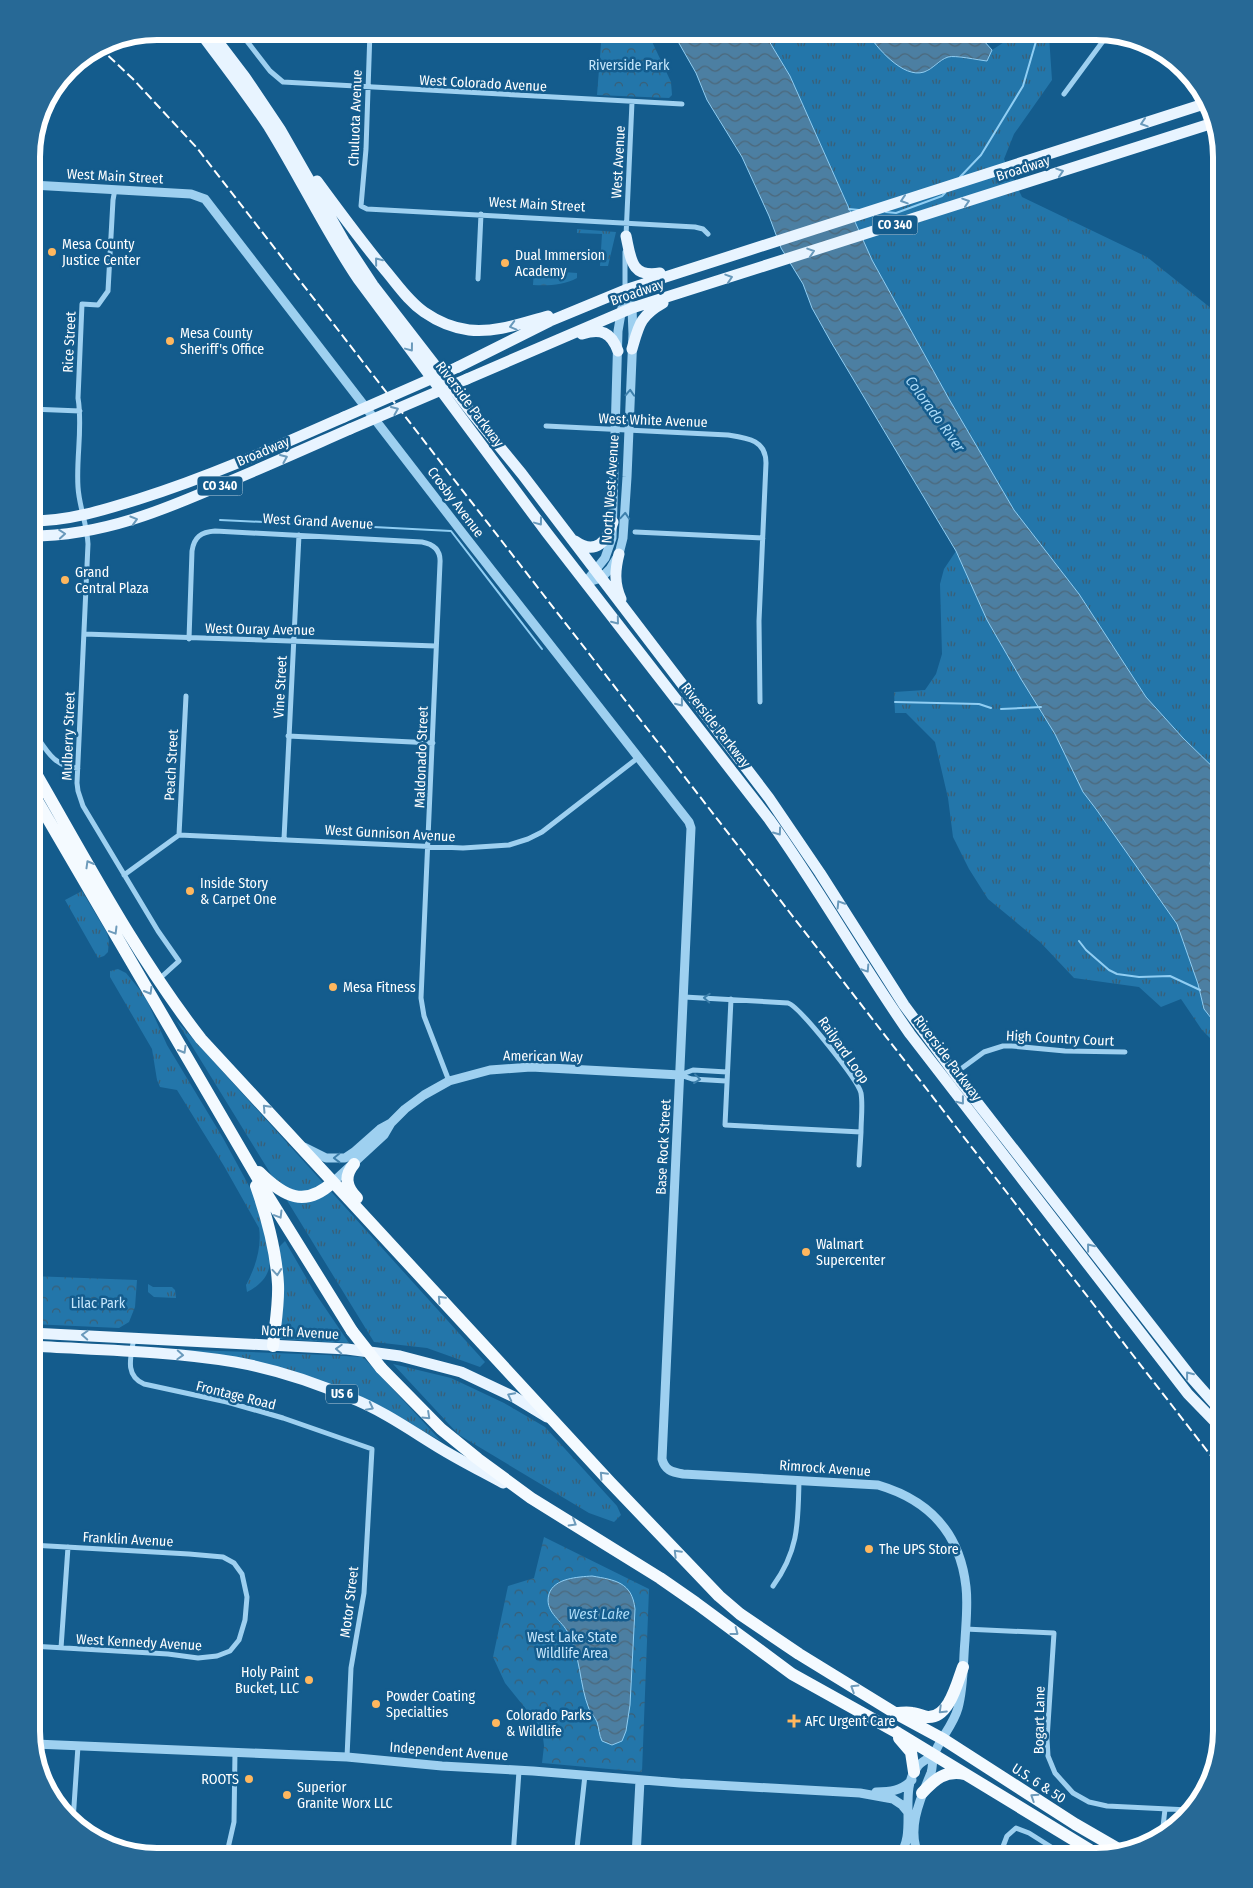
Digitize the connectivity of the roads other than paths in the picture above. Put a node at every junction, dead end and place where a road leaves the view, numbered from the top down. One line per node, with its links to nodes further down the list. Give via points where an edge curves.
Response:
1 (206, 40): 50 (main road, Riverside Parkway, one-way to 50, via 269,128 358,279)
2 (217, 40): 14 (main road, Riverside Parkway)
3 (246, 40): 6 (street, West Colorado Avenue, via 283,82)
4 (370, 40): 6 (street, Chuluota Avenue)
5 (1105, 40): 7 (street)
6 (367, 87): 9 (street, West Colorado Avenue); 18 (street, Chuluota Avenue)
7 (1064, 94)
8 (1198, 101): 12 (main road)
9 (632, 102): 10 (street, West Colorado Avenue); 20 (street, West Avenue)
10 (682, 104)
11 (1200, 105): 12 (main road, Broadway / CO 340)
12 (1163, 117): 23 (main road, Broadway / CO 340, one-way to 23)
13 (1208, 125): 25 (main road, Broadway / CO 340, one-way to 13)
14 (280, 129): 27 (main road, one-way to 14, via 492,330 457,328 435,319 411,300 376,258); 46 (main road, Riverside Parkway, via 373,285)
15 (40, 185): 16 (street, West Main Street)
16 (115, 190): 17 (street, West Main Street); 34 (street, Rice Street, via 108,291 98,305 82,304)
17 (196, 195): 61 (street, Crosby Avenue, via 213,208)
18 (361, 206): 19 (street, West Main Street, via 367,209)
19 (482, 214): 20 (street, West Main Street); 24 (street)
20 (626, 223): 21 (street, West Main Street, via 696,227); 22 (street, North West Avenue)
21 (708, 234)
22 (626, 236): 23 (main road, via 633,265 643,274); 26 (street, North West Avenue)
23 (701, 265): 26 (main road, Broadway / CO 340)
24 (478, 279)
25 (703, 286): 28 (main road, Broadway / CO 340); 31 (main road, via 648,313 640,321)
26 (625, 290): 27 (main road, Broadway / CO 340); 28 (street, North West Avenue); 29 (street, North West Avenue)
27 (593, 301): 38 (main road, Broadway / CO 340, bridge, via 458,368 201,478)
28 (632, 308): 29 (main road, Broadway / CO 340); 31 (street, North West Avenue)
29 (620, 313): 30 (main road, Broadway / CO 340); 32 (street, North West Avenue)
30 (551, 342): 32 (main road, via 594,331 605,333); 41 (main road, Broadway / CO 340, one-way to 30, bridge, via 149,515)
31 (632, 349): 37 (street, North West Avenue, one-way to 31)
32 (618, 351): 36 (street, North West Avenue)
33 (40, 409): 34 (street)
34 (80, 411): 38 (street, Rice Street, via 78,486)
35 (546, 426): 36 (street, West White Avenue)
36 (615, 430): 37 (street, West White Avenue); 40 (street, North West Avenue)
37 (629, 431): 45 (street, West White Avenue, via 728,435 758,444 766,457); 48 (street, North West Avenue, one-way to 37, via 624,528)
38 (83, 515): 39 (main road, CO 340); 41 (street, Mulberry Street)
39 (40, 520)
40 (613, 522): 46 (main road, via 607,538 596,546 583,546); 49 (street, North West Avenue, via 608,552)
41 (87, 531): 43 (main road, CO 340, one-way to 41); 52 (street, Mulberry Street)
42 (635, 532): 45 (street)
43 (40, 535)
44 (299, 535): 47 (street, West Grand Avenue, via 422,542); 53 (street, West Grand Avenue, via 204,532 196,538 192,551); 54 (street, Vine Street)
45 (762, 538): 57 (street)
46 (571, 539): 49 (main road, Riverside Parkway)
47 (437, 550): 55 (street, Maldonado Street, via 441,558)
48 (619, 554): 49 (street, North West Avenue, via 610,569); 51 (main road, via 616,582)
49 (598, 573): 50 (street, North West Avenue); 51 (main road, Riverside Parkway)
50 (586, 583): 78 (main road, Riverside Parkway, one-way to 78, via 769,819 874,983)
51 (629, 614): 75 (main road, Riverside Parkway, one-way to 51, via 904,1005 788,824)
52 (84, 634): 53 (street, West Ouray Avenue); 62 (street, Mulberry Street)
53 (189, 639): 54 (street, West Ouray Avenue)
54 (293, 640): 55 (street, West Ouray Avenue); 58 (street, Vine Street)
55 (436, 646): 60 (street, Maldonado Street)
56 (186, 696): 66 (street, Peach Street)
57 (760, 702)
58 (288, 736): 60 (street); 67 (street, Vine Street)
59 (40, 740): 62 (street, via 57,762 67,768)
60 (433, 743): 68 (street, Maldonado Street)
61 (639, 757): 65 (street, Crosby Avenue); 68 (street, West Gunnison Avenue, via 556,823 528,839 484,848)
62 (78, 768): 69 (street, Mulberry Street, via 78,791 83,806)
63 (40, 780): 70 (highway, U.S. 6 & 50, one-way to 63)
64 (40, 805): 83 (highway, one-way to 83)
65 (692, 828): 71 (street, Base Rock Street)
66 (179, 835): 67 (street, West Gunnison Avenue); 69 (street)
67 (284, 839): 68 (street, West Gunnison Avenue)
68 (428, 847): 79 (street, Maldonado Street, via 422,998 426,1022)
69 (124, 875): 70 (street, Mulberry Street, via 179,961)
70 (158, 980): 82 (highway, U.S. 6 & 50, one-way to 70, via 201,1040)
71 (684, 997): 72 (street, Railyard Loop, one-way to 71); 76 (street, Base Rock Street)
72 (731, 999): 74 (street); 81 (street, Railyard Loop, via 788,1003 805,1016 859,1088)
73 (1125, 1052): 75 (street, High Country Court, via 1073,1052 1003,1046 984,1052)
74 (727, 1072): 76 (street, via 693,1070); 77 (street)
75 (955, 1074): 78 (street, High Country Court); 88 (main road, Riverside Parkway, one-way to 75)
76 (680, 1075): 77 (street, one-way to 77); 79 (street, American Way, via 531,1067 484,1072); 99 (street, Base Rock Street, via 661,1449)
77 (726, 1081): 81 (street, via 725,1125)
78 (945, 1081): 89 (main road, Riverside Parkway, one-way to 89)
79 (449, 1082): 80 (street, American Way, via 414,1102)
80 (391, 1123): 82 (street, American Way, one-way to 82, via 345,1158 326,1158); 84 (street, American Way, via 387,1132)
81 (861, 1132): 85 (street, Railyard Loop)
82 (298, 1145): 86 (highway, U.S. 6 & 50)
83 (246, 1158): 86 (highway, via 269,1182 290,1195 312,1196 323,1192); 92 (highway, one-way to 92, via 275,1254 278,1286); 101 (highway, one-way to 101, bridge, via 352,1331 381,1368 446,1434)
84 (354, 1164): 86 (street, American Way); 87 (highway, via 347,1179 350,1189 395,1240)
85 (859, 1165)
86 (333, 1182): 87 (highway, U.S. 6 & 50)
87 (405, 1261): 96 (highway, U.S. 6 & 50, one-way to 87)
88 (1130, 1299): 89 (main road); 95 (main road, Riverside Parkway, one-way to 88)
89 (1121, 1306): 97 (main road, Riverside Parkway, via 1188,1394)
90 (40, 1333): 91 (main road, North Avenue, one-way to 90)
91 (134, 1338): 92 (main road, North Avenue); 94 (street, Frontage Road)
92 (273, 1346): 96 (main road, North Avenue, one-way to 92, via 486,1383 430,1363 376,1352)
93 (40, 1347): 94 (main road, US 6)
94 (132, 1352): 98 (street, Frontage Road, via 132,1374 144,1384 283,1418); 101 (main road, US 6, one-way to 101, via 237,1362 312,1383 352,1398 398,1422)
95 (1213, 1403)
96 (553, 1420): 110 (highway, U.S. 6 & 50, one-way to 96, via 740,1614 655,1530)
97 (1213, 1420)
98 (372, 1450): 117 (street, Motor Street, via 364,1593 351,1668)
99 (664, 1466): 100 (street, Rimrock Avenue, via 674,1473 683,1474)
100 (799, 1480): 104 (street, via 794,1546 784,1572); 105 (street, Rimrock Avenue, via 878,1486 906,1495 926,1507 947,1531 957,1553 966,1587)
101 (531, 1498): 111 (highway, one-way to 111, via 689,1598 792,1674)
102 (40, 1545): 103 (street, Franklin Avenue)
103 (68, 1547): 106 (street, Franklin Avenue, via 223,1557 234,1563 245,1585 245,1620); 108 (street)
104 (773, 1586)
105 (965, 1629): 109 (street, Rimrock Avenue); 125 (street, Bogart Lane, via 1054,1633 1047,1748 1054,1774 1073,1793 1097,1805)
106 (239, 1640): 108 (street, West Kennedy Avenue, via 230,1651 198,1658)
107 (40, 1647): 108 (street, West Kennedy Avenue)
108 (61, 1648)
109 (963, 1667): 110 (highway, one-way to 110, via 950,1699 940,1713 927,1717); 112 (street, Rimrock Avenue, via 958,1708)
110 (895, 1713): 112 (highway, U.S. 6 & 50)
111 (898, 1733): 116 (highway); 121 (highway, via 900,1741 911,1752)
112 (943, 1739): 116 (street, Rimrock Avenue); 130 (highway, U.S. 6 & 50, one-way to 112)
113 (41, 1744): 114 (street, Independent Avenue)
114 (78, 1746): 115 (street, Independent Avenue); 128 (street)
115 (235, 1752): 117 (street, Independent Avenue); 131 (street, via 234,1822)
116 (934, 1755): 120 (highway); 121 (street, Independent Avenue, via 919,1765); 124 (street, via 932,1771)
117 (348, 1757): 118 (street, Independent Avenue)
118 (519, 1770): 119 (street, Independent Avenue); 132 (street)
119 (586, 1775): 122 (street, Independent Avenue); 133 (street)
120 (968, 1775): 124 (highway, via 945,1774); 139 (highway)
121 (913, 1776): 123 (street, Independent Avenue, via 906,1786 897,1790); 127 (street)
122 (640, 1780): 123 (street, Independent Avenue); 134 (street)
123 (860, 1793): 127 (street, Independent Avenue, via 893,1799)
124 (922, 1793): 136 (street, via 915,1829)
125 (1165, 1809): 126 (street); 129 (street)
126 (1183, 1810)
127 (907, 1811): 135 (street)
128 (74, 1814)
129 (1163, 1826)
130 (1114, 1846)
131 (228, 1848)
132 (514, 1848)
133 (577, 1848)
134 (636, 1848)
135 (904, 1848)
136 (916, 1848)
137 (1002, 1848): 138 (street, via 1014,1828)
138 (1052, 1848)
139 (1087, 1848)

